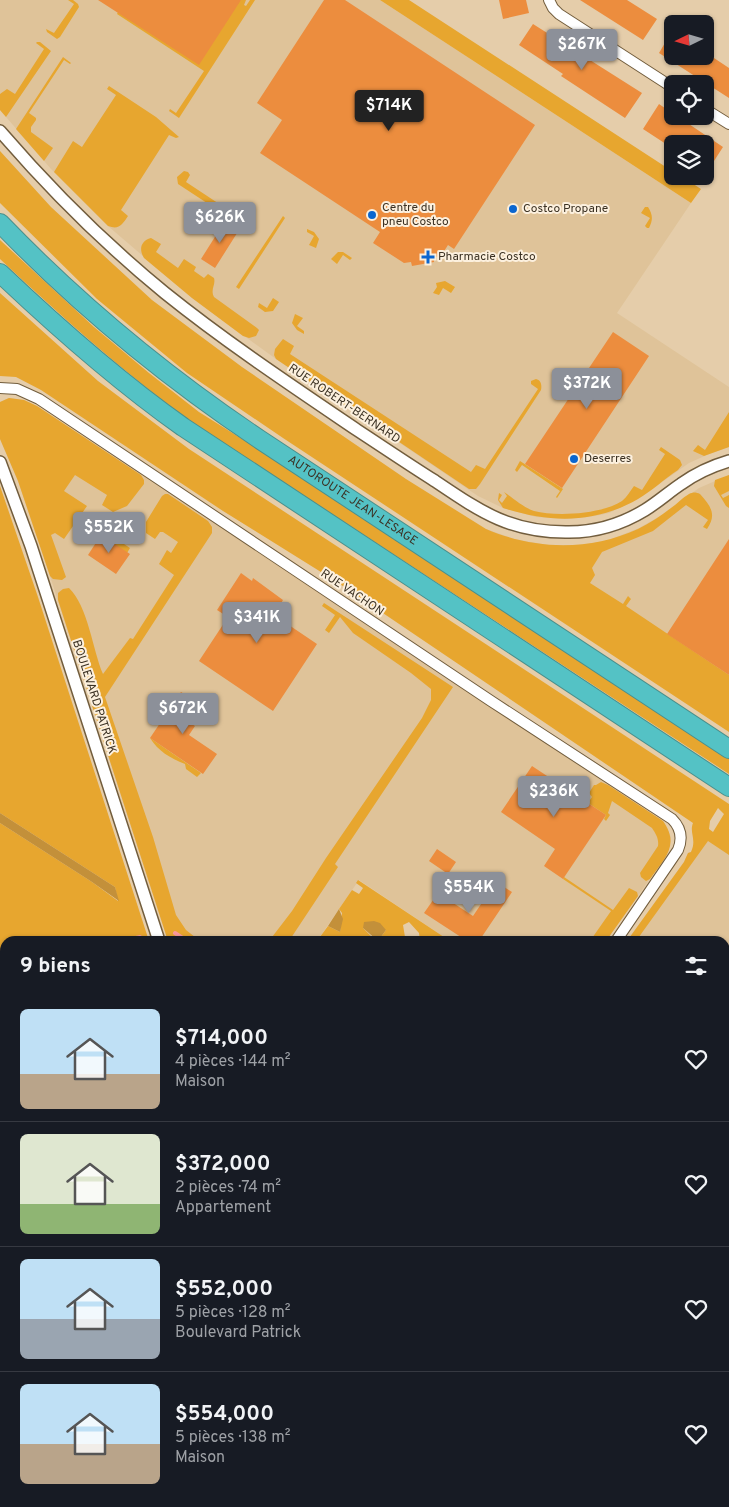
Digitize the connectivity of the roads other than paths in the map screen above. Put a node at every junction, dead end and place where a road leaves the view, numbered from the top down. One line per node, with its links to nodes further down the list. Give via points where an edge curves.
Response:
1 (549, 0): 2 (street, via 559,14)
2 (664, 82)
3 (714, 114): 4 (street)
4 (729, 124)
5 (0, 131): 9 (street, RUE ROBERT-BERNARD, via 61,199 181,306 326,409 492,517 542,531 581,532 602,528 633,517 688,479)
6 (0, 223): 11 (highway, AUTOROUTE JEAN-LESAGE, via 97,317 182,385)
7 (0, 273): 12 (highway, via 103,366 183,427)
8 (0, 388): 14 (street, RUE VACHON, via 17,389 39,398 677,824 681,843 676,854)
9 (729, 461)
10 (0, 462): 13 (street, BOULEVARD PATRICK, via 31,546)
11 (729, 749)
12 (729, 787)
13 (157, 936)
14 (619, 936)

